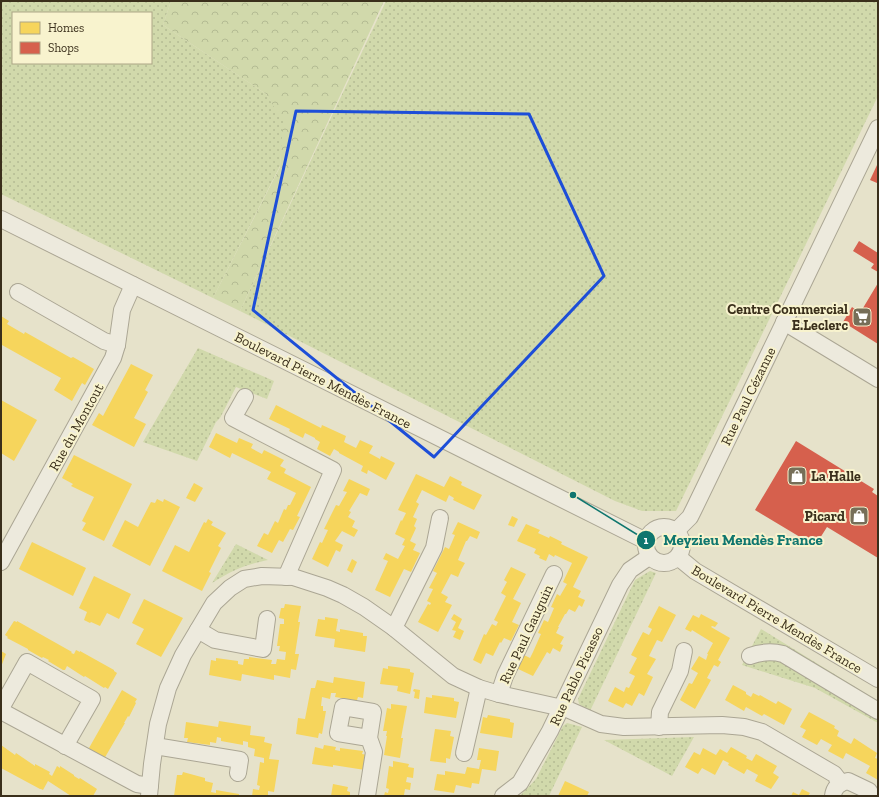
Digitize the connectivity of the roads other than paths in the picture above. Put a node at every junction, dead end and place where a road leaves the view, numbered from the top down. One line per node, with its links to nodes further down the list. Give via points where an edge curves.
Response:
1 (878, 128): 5 (street, Rue Paul Cézanne)
2 (1, 219): 3 (street, Boulevard Pierre Mendès France)
3 (133, 285): 6 (street, Rue du Montout, via 122,310); 11 (street, Boulevard Pierre Mendès France)
4 (18, 292): 6 (street)
5 (784, 322): 7 (street); 10 (street, Rue Paul Cézanne, via 690,517)
6 (117, 345): 14 (street, Rue du Montout, via 113,358)
7 (878, 379)
8 (245, 397): 16 (street, via 233,418 333,470)
9 (440, 518): 18 (street, via 434,548)
10 (676, 531): 11 (street, via 664,526 658,527 648,535); 13 (street, via 682,541)
11 (646, 541): 12 (street)
12 (649, 557): 13 (street, via 660,563 667,563); 25 (street, Rue Pablo Picasso, via 630,570 620,585)
13 (678, 557): 22 (street, Boulevard Pierre Mendès France, via 695,571)
14 (1, 562)
15 (554, 574): 24 (street, Rue Paul Gauguin)
16 (286, 576): 18 (street, Rue Paul Gauguin, via 343,595); 19 (street, Rue Paul Gauguin, via 244,579 214,603)
17 (267, 619): 19 (street, via 262,649 215,640)
18 (394, 628): 23 (street, Rue Paul Gauguin, via 453,676)
19 (198, 630): 32 (street, Rue Paul Gauguin, via 182,655 168,688)
20 (684, 651): 29 (street, via 680,671 660,712)
21 (750, 656): 27 (street, via 774,651 783,654)
22 (878, 679)
23 (479, 688): 24 (street, Rue Paul Gauguin); 33 (street, Rue Paul Gauguin)
24 (498, 694): 25 (street, Rue Paul Gauguin)
25 (561, 707): 29 (street, Rue Paul Gauguin, via 601,724 624,728); 38 (street, Rue Pablo Picasso, via 520,783)
26 (1, 708): 31 (street, via 27,662 92,699)
27 (878, 710)
28 (1, 711): 31 (street)
29 (659, 727): 35 (street, Rue Paul Gauguin, via 722,725 762,732 834,774)
30 (369, 738): 37 (street, via 374,752)
31 (65, 746): 36 (street)
32 (155, 746): 34 (street, via 240,760); 36 (street, Rue Paul Gauguin)
33 (464, 753)
34 (238, 773)
35 (837, 789): 39 (street, via 848,781 869,791)
36 (150, 791)
37 (367, 796)
38 (503, 796)
39 (872, 796)

